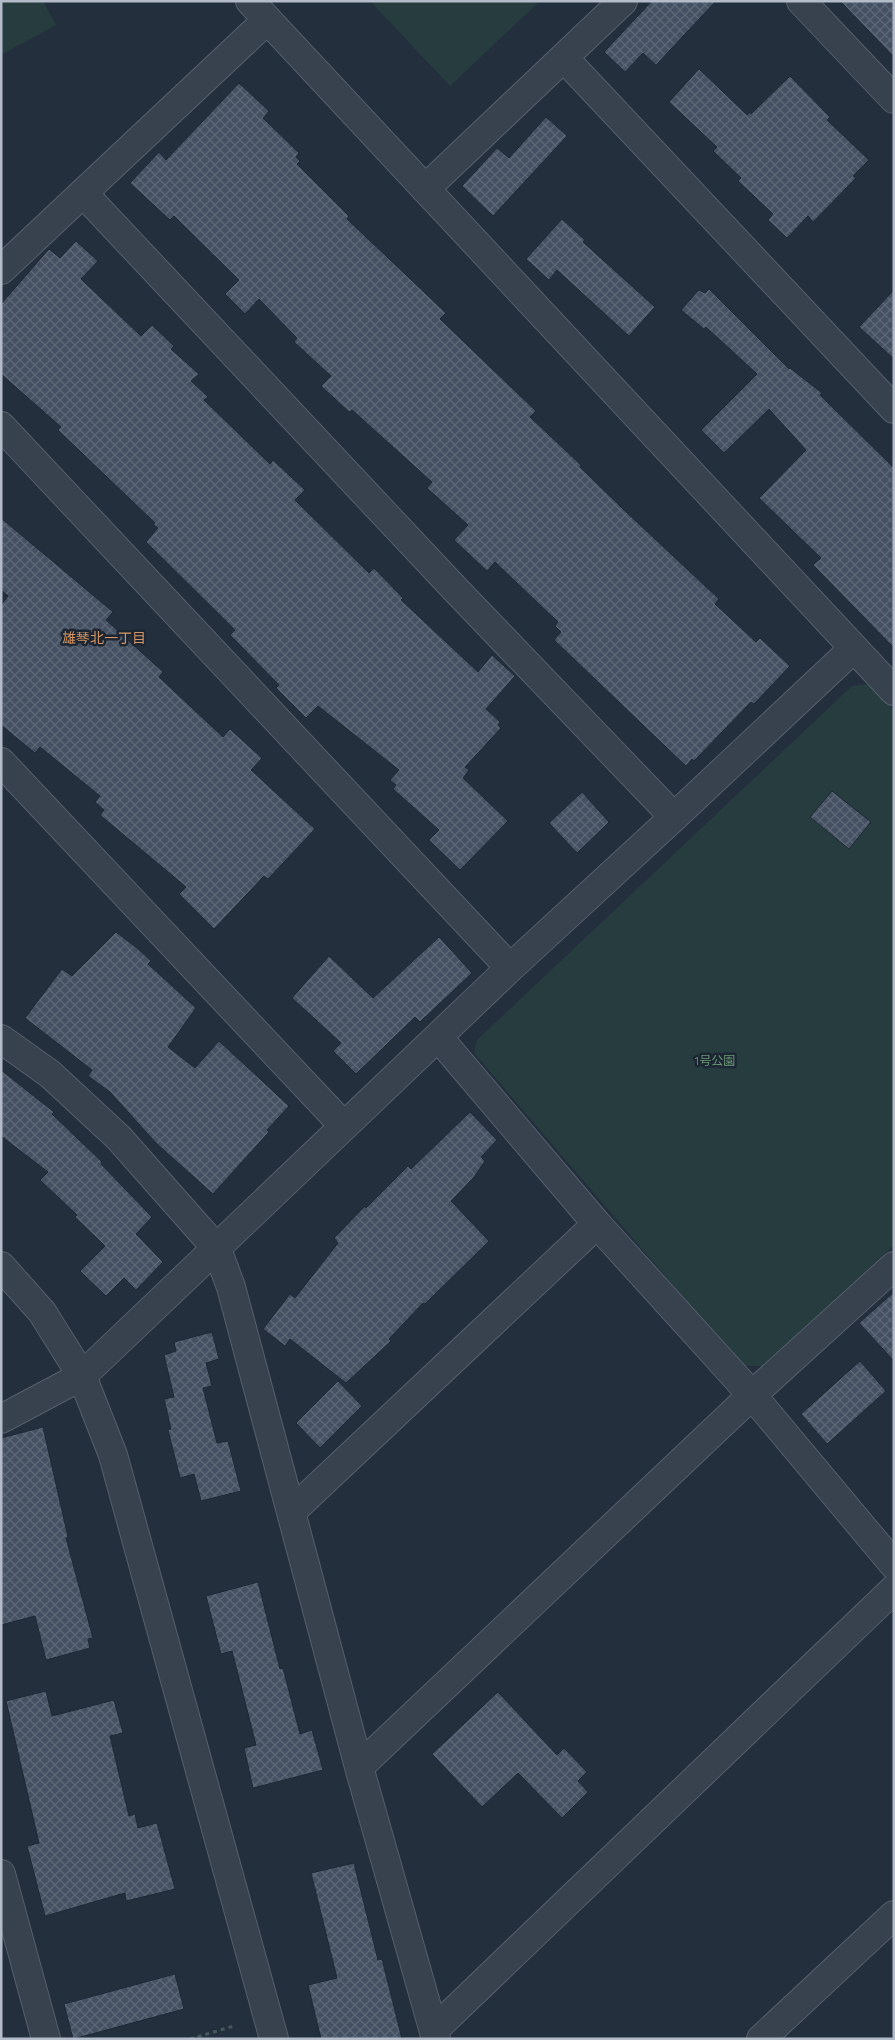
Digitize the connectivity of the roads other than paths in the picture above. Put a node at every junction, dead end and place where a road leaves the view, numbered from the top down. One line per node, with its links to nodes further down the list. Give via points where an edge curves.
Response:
1 (623, 1): 4 (street)
2 (801, 1): 5 (street)
3 (258, 10): 6 (street); 7 (street)
4 (564, 58): 6 (street); 9 (street)
5 (894, 99)
6 (425, 189): 11 (street)
7 (83, 193): 8 (street); 14 (street)
8 (1, 270)
9 (894, 409)
10 (1, 426): 15 (street)
11 (854, 648): 12 (street); 14 (street)
12 (894, 691)
13 (1, 762): 18 (street)
14 (674, 817): 15 (street)
15 (510, 968): 16 (street)
16 (438, 1037): 18 (street); 19 (street)
17 (1, 1039): 20 (street, via 50,1074 118,1138)
18 (343, 1125): 20 (street)
19 (597, 1224): 24 (street); 26 (street)
20 (217, 1249): 23 (street); 26 (street, via 231,1287)
21 (1, 1266): 23 (street, via 42,1312)
22 (894, 1266): 24 (street)
23 (82, 1376): 25 (street); 34 (street, via 113,1455)
24 (752, 1395): 27 (street); 29 (street)
25 (1, 1419)
26 (291, 1512): 29 (street)
27 (894, 1565)
28 (894, 1589): 32 (street)
29 (359, 1767): 32 (street)
30 (1, 1874): 33 (street)
31 (894, 1915): 35 (street)
32 (435, 2034)
33 (46, 2039)
34 (274, 2039)
35 (761, 2039)

